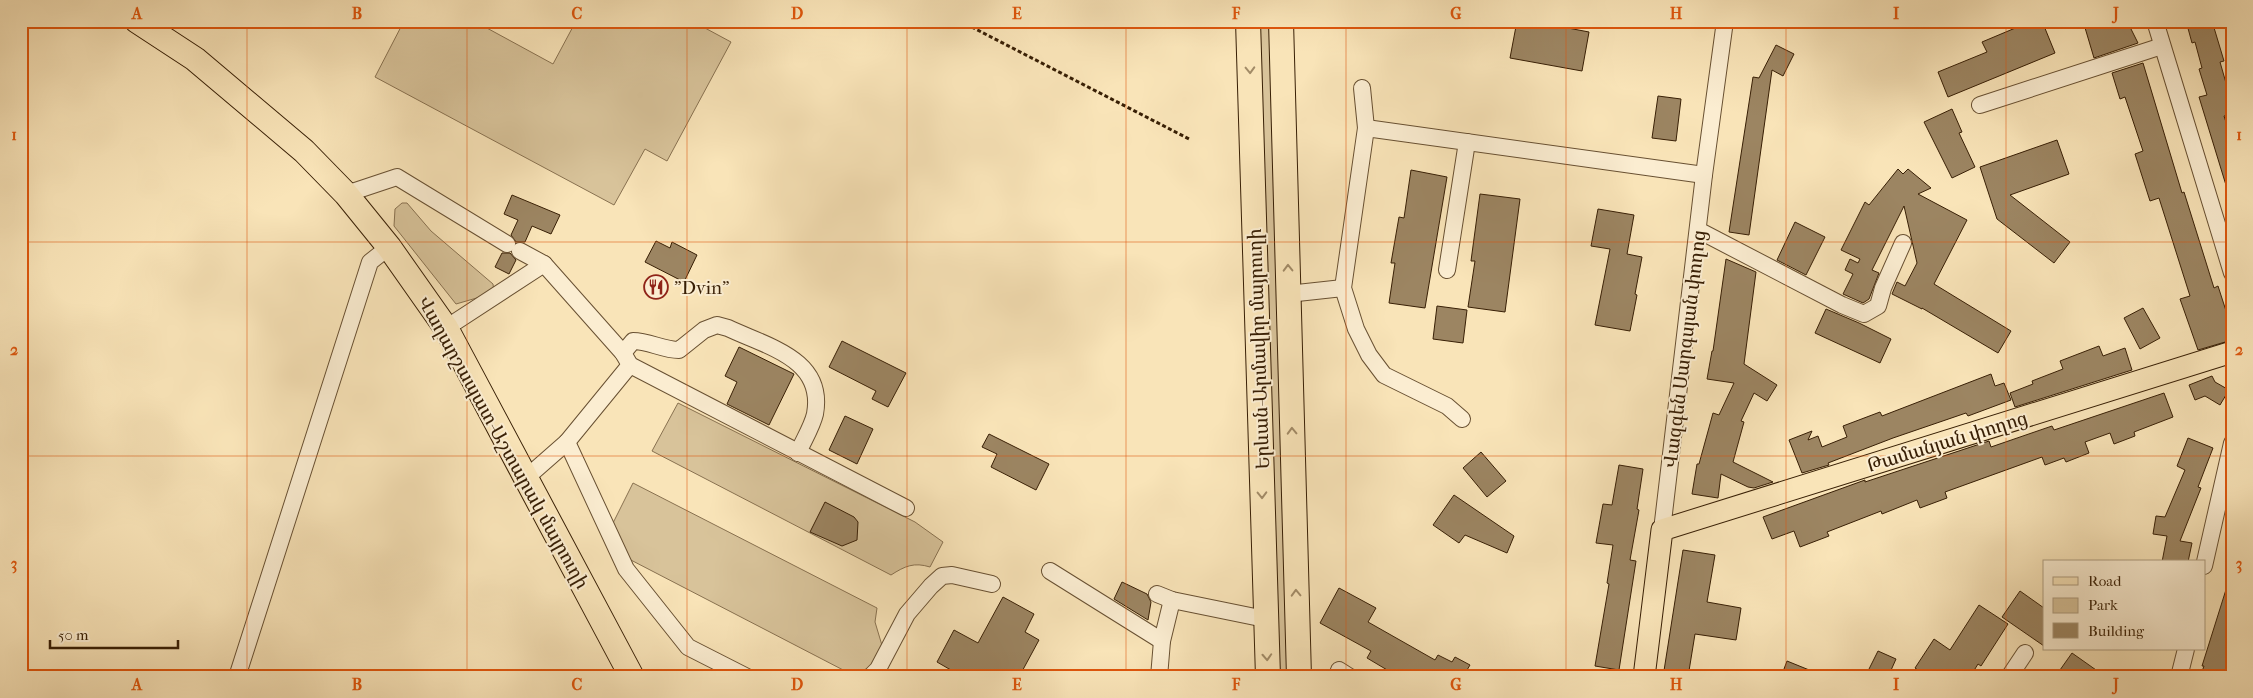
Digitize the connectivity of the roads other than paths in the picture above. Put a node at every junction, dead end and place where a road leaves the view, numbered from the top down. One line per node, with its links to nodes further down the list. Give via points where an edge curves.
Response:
1 (137, 21): 12 (highway, Վաղարշապատ-Աշտարակ մայրուղի, via 196,60 304,151)
2 (1248, 21): 34 (highway, Երևան-Արմավիր մայրուղի, one-way to 34)
3 (1280, 21): 20 (highway, Երևան-Արմավիր մայրուղի, one-way to 3)
4 (2154, 21): 6 (street)
5 (1722, 22): 11 (street, Վազգեն Սարգսյան փողոց)
6 (2162, 46): 8 (street); 18 (street)
7 (1362, 88): 9 (street)
8 (1980, 105)
9 (1366, 128): 10 (street); 19 (street)
10 (1467, 142): 11 (street); 17 (street)
11 (1704, 175): 13 (street, Վազգեն Սարգսյան փողոց)
12 (346, 194): 15 (highway, Վաղարշապատ-Աշտարակ մայրուղի); 16 (street, via 397,177)
13 (1698, 230): 14 (street, via 1864,314 1878,306); 30 (street, Վազգեն Սարգսյան փողոց)
14 (1903, 243)
15 (389, 247): 21 (highway, Վաղարշապատ-Աշտարակ մայրուղի); 38 (street, via 370,262)
16 (544, 264): 21 (street); 23 (street)
17 (1447, 270)
18 (2232, 273)
19 (1343, 288): 20 (street); 24 (street, via 1368,355 1384,375 1447,406)
20 (1288, 294): 44 (highway, Երևան-Արմավիր մայրուղի, one-way to 20)
21 (446, 328): 28 (highway, Վաղարշապատ-Աշտարակ մայրուղի)
22 (2232, 352): 30 (main road, Թամանյան փողոց)
23 (626, 359): 25 (street); 27 (street); 27 (street, via 633,341 679,350 704,330 717,325 796,360 809,373 817,394 814,416)
24 (1462, 419)
25 (566, 442): 28 (street); 40 (street, via 626,569 688,647)
26 (2232, 444): 31 (street)
27 (798, 453): 29 (street)
28 (526, 478): 39 (highway, Վաղարշապատ-Աշտարակ մայրուղի)
29 (906, 508)
30 (1662, 530): 45 (main road, Վազգեն Սարգսյան փողոց)
31 (2205, 560)
32 (1050, 571): 35 (street)
33 (992, 584): 41 (street, via 952,575 942,576 907,614 878,669)
34 (1265, 620): 35 (street, via 1164,597); 43 (highway, Երևան-Արմավիր մայրուղի, one-way to 43)
35 (1162, 641): 42 (street)
36 (2186, 650): 47 (street)
37 (2025, 653): 46 (street)
38 (236, 677)
39 (632, 677)
40 (747, 677)
41 (870, 677)
42 (1158, 677)
43 (1268, 677)
44 (1299, 677)
45 (1644, 677)
46 (2009, 677)
47 (2179, 677)

